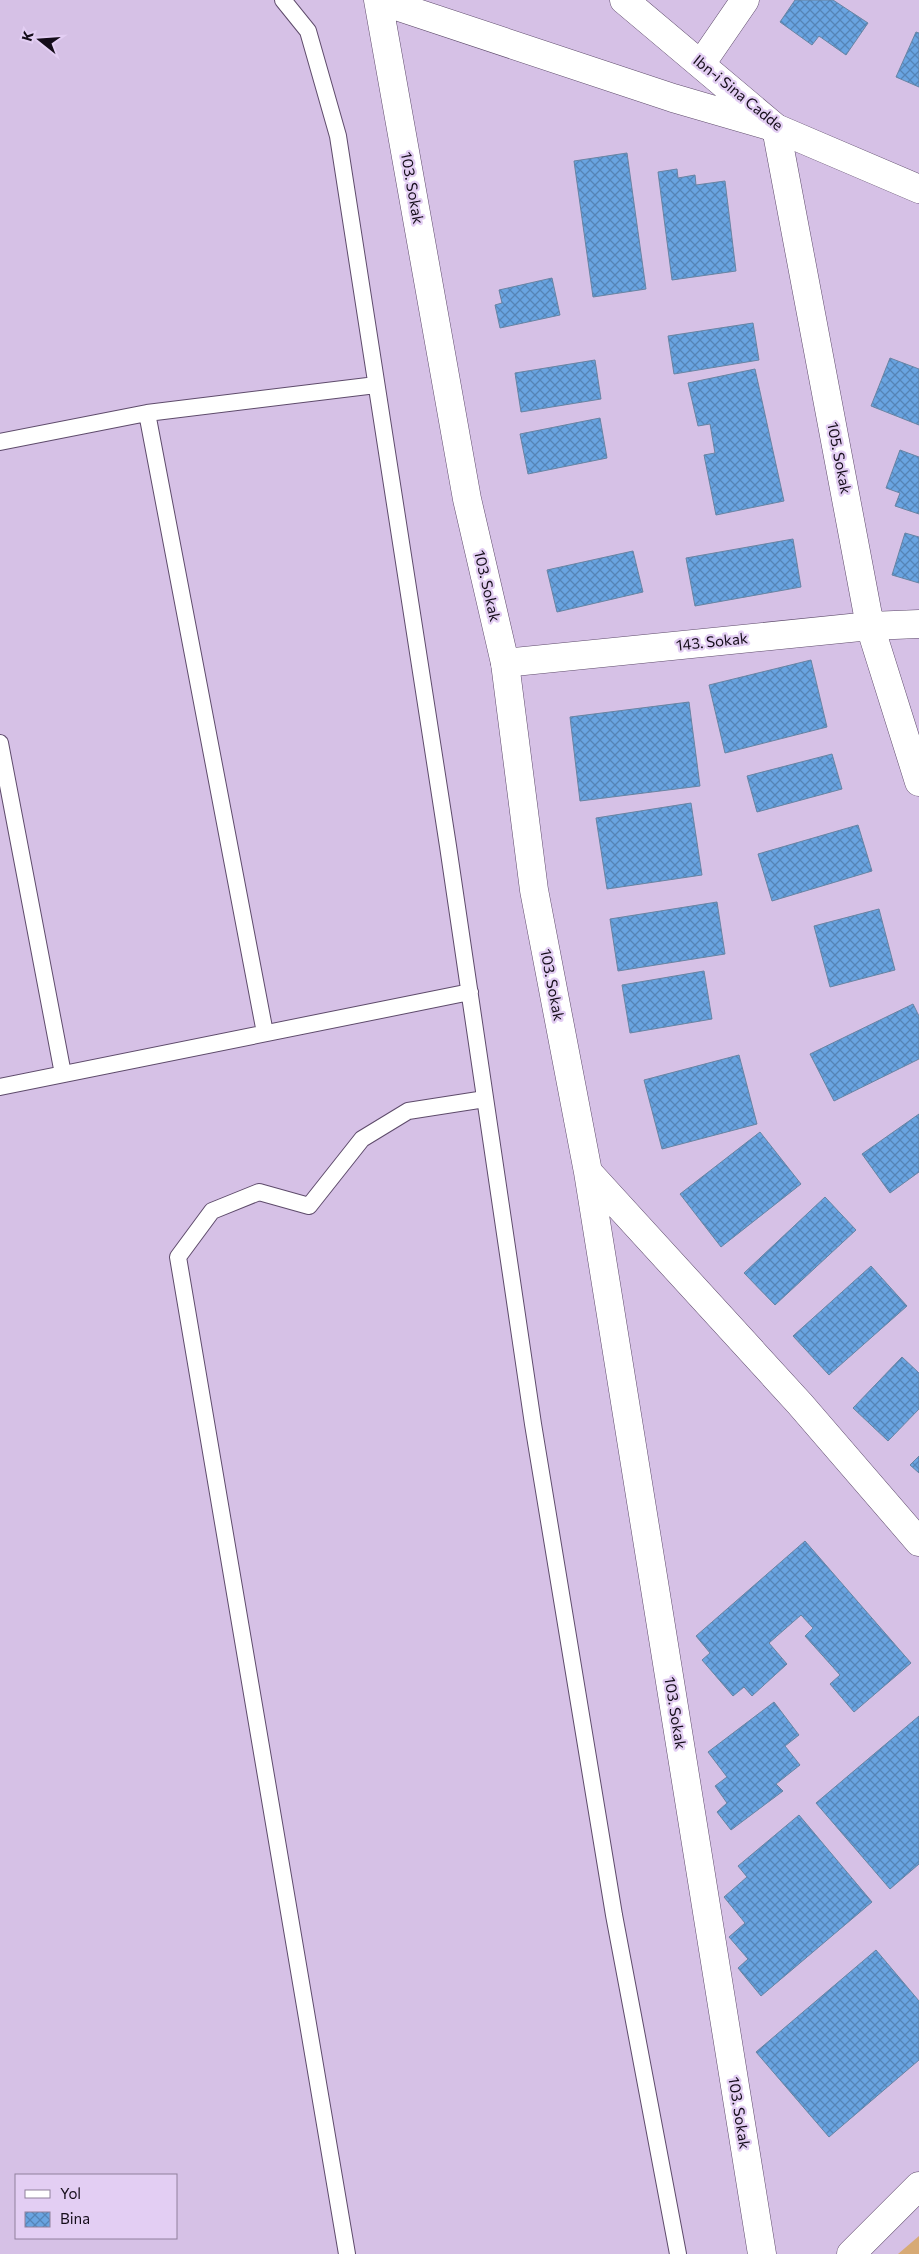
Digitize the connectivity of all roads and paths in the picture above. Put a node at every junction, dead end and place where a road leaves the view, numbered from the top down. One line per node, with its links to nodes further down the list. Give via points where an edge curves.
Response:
1 (283, 0): 8 (lane, via 308,31 338,136)
2 (378, 0): 6 (street, via 673,98); 13 (street, 103. Sokak, via 467,499)
3 (624, 0): 5 (street, Ibn-i Sina Cadde)
4 (745, 0): 5 (street)
5 (701, 64): 6 (street, Ibn-i Sina Cadde)
6 (776, 128): 7 (street, Ibn-i Sina Cadde); 12 (street, 105. Sokak)
7 (919, 189)
8 (376, 385): 9 (lane); 16 (lane)
9 (147, 413): 10 (lane); 17 (lane)
10 (0, 442)
11 (919, 624): 12 (street, 143. Sokak)
12 (870, 626): 13 (street, 143. Sokak); 15 (street, 105. Sokak)
13 (505, 664): 21 (street, 103. Sokak, via 534,890)
14 (0, 743): 18 (lane)
15 (919, 782)
16 (470, 992): 17 (lane); 20 (lane)
17 (266, 1033): 18 (lane)
18 (63, 1074): 19 (lane)
19 (0, 1087)
20 (485, 1099): 24 (lane, via 408,1111 362,1139 309,1206 260,1192 212,1211 178,1257); 25 (lane, via 533,1424 614,1915)
21 (588, 1172): 22 (street, via 800,1404); 26 (street, 103. Sokak)
22 (919, 1542)
23 (919, 2186): 27 (street)
24 (347, 2254)
25 (678, 2254)
26 (762, 2254)
27 (851, 2254)

